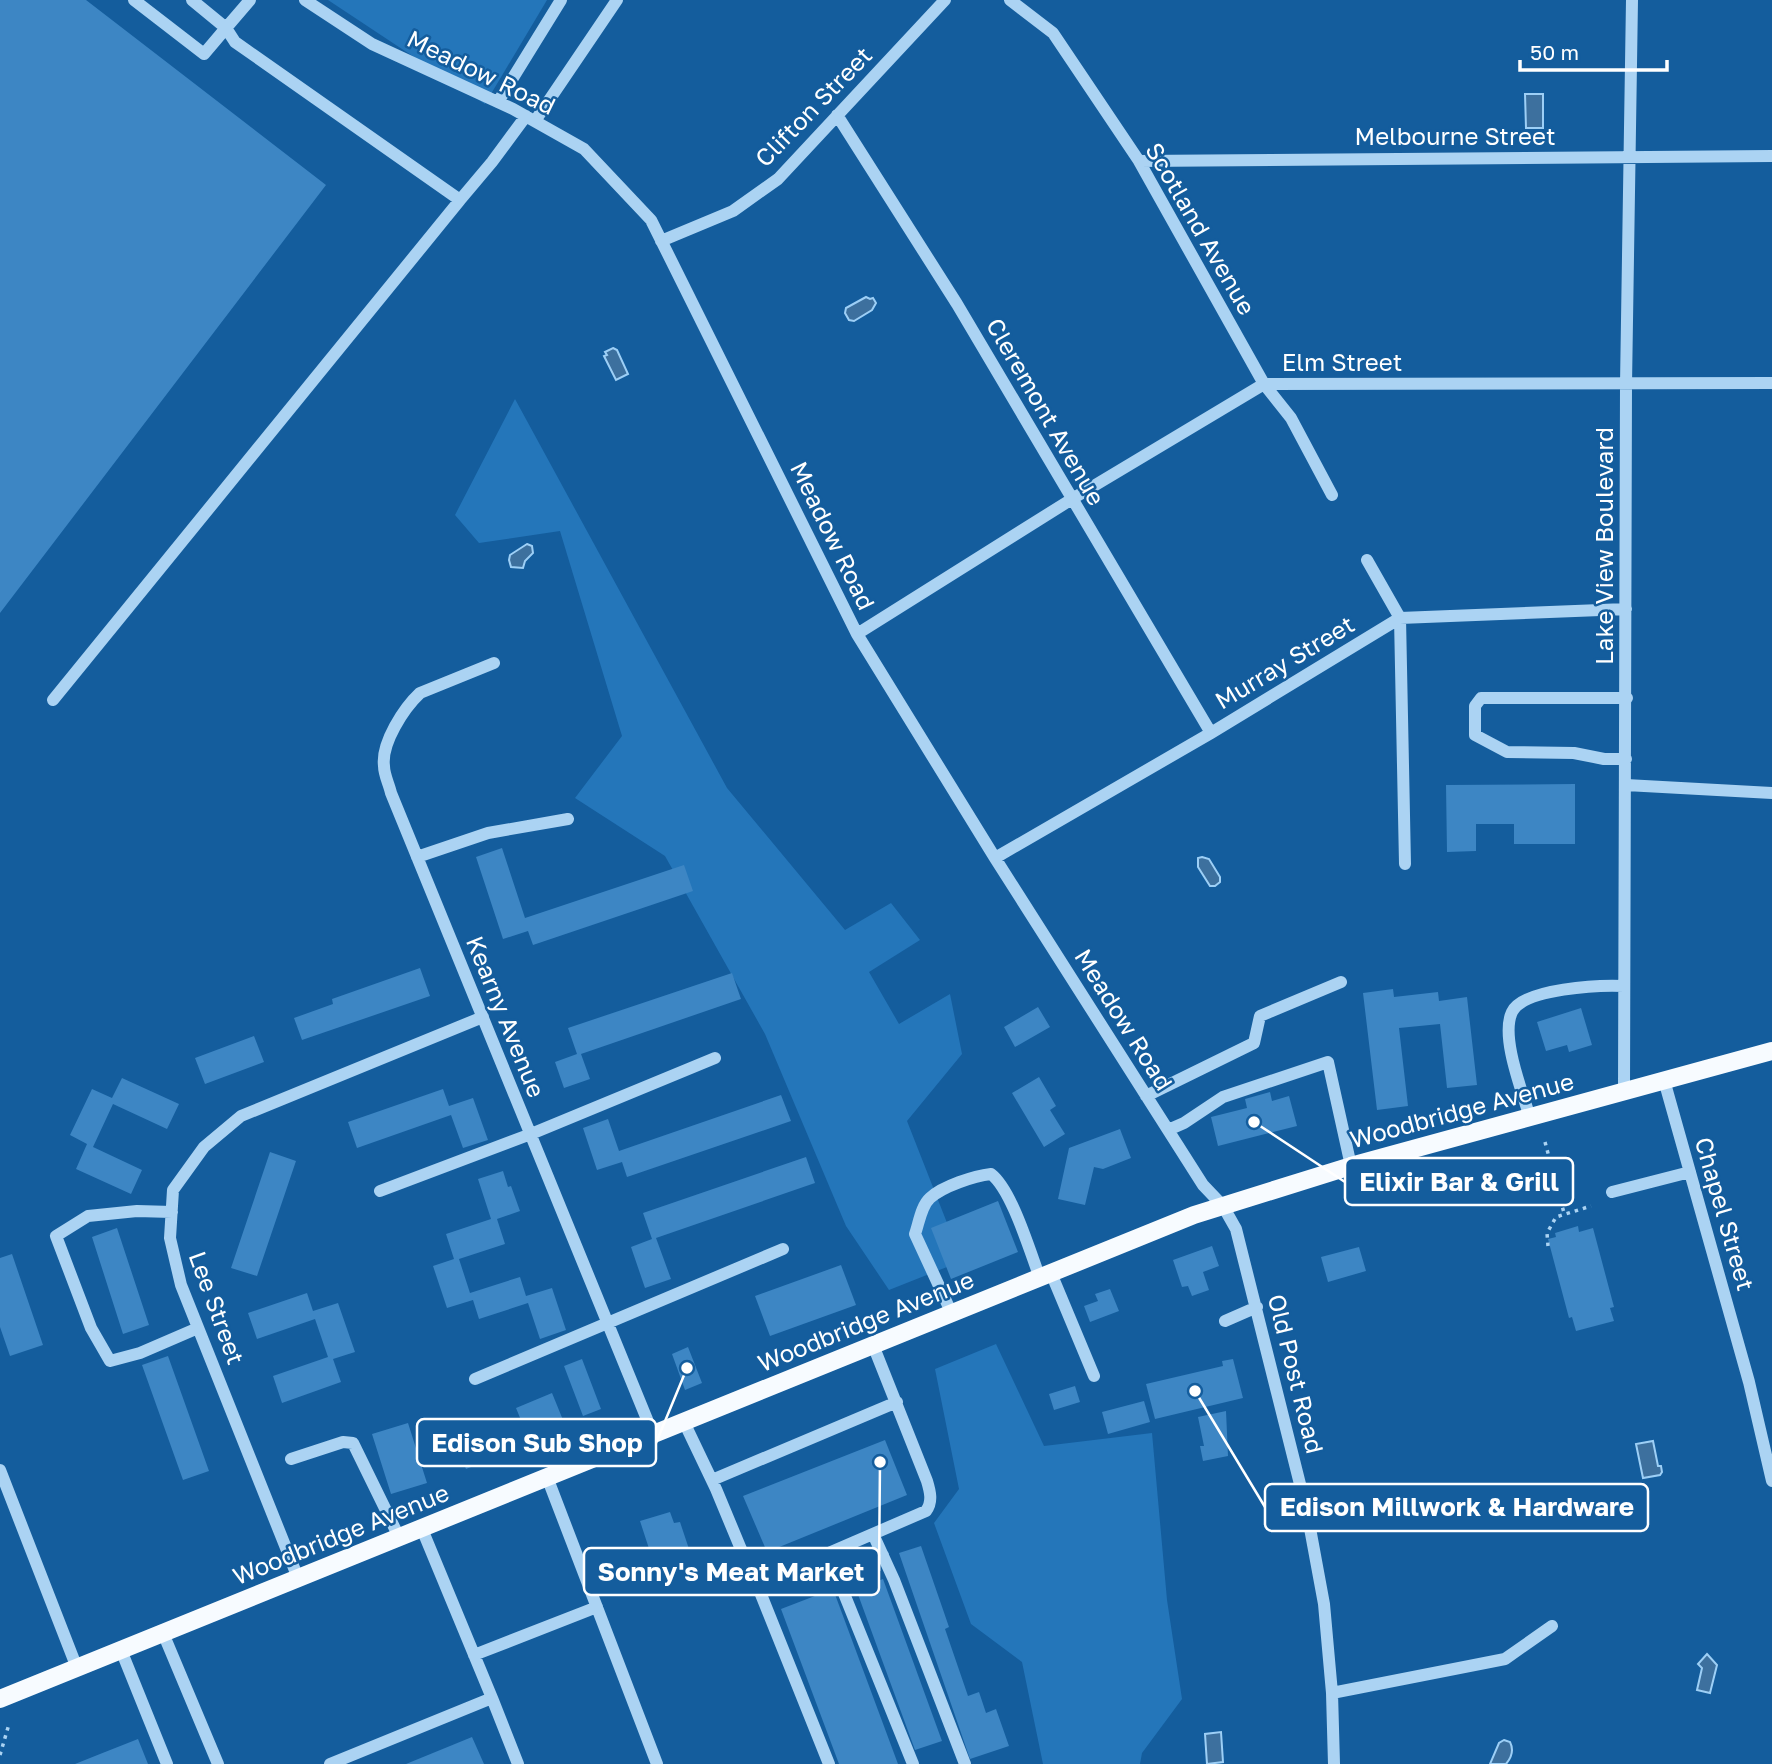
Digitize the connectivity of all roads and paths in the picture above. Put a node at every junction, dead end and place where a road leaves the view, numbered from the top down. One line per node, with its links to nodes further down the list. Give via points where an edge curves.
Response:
1 (134, 0): 10 (street, via 204,54)
2 (192, 0): 10 (street)
3 (250, 0): 10 (street)
4 (305, 0): 11 (street, Meadow Road, via 372,44)
5 (561, 0): 11 (street)
6 (617, 0): 13 (street)
7 (945, 0): 12 (street, Clifton Street)
8 (1010, 0): 16 (street, Scotland Avenue, via 1053,33)
9 (1632, 0): 15 (street, Lake View Boulevard)
10 (226, 28): 17 (street, via 235,42)
11 (498, 102): 13 (street, Meadow Road)
12 (837, 115): 18 (street, Clifton Street, via 778,179 733,211); 23 (street, Cleremont Avenue, via 957,304)
13 (530, 118): 17 (street); 18 (street, Meadow Road, via 584,149 651,220)
14 (1772, 156): 15 (street, Melbourne Street)
15 (1631, 157): 16 (street, Melbourne Street); 21 (street, Lake View Boulevard)
16 (1139, 161): 20 (street, Scotland Avenue)
17 (460, 200): 30 (street)
18 (662, 241): 27 (street, Meadow Road)
19 (1772, 383): 21 (street, Elm Street)
20 (1264, 384): 21 (street, Elm Street); 22 (street, Scotland Avenue, via 1291,418); 23 (street, Elm Street)
21 (1626, 385): 25 (street, Lake View Boulevard)
22 (1332, 495)
23 (1072, 499): 27 (street, Elm Street); 31 (street, Cleremont Avenue)
24 (1367, 560): 26 (street)
25 (1626, 609): 26 (street, Murray Street); 29 (street, Lake View Boulevard)
26 (1401, 618): 31 (street, Murray Street); 38 (street)
27 (857, 634): 37 (street, Meadow Road)
28 (494, 663): 36 (street, Kearny Avenue, via 419,694 397,722 384,754 391,793)
29 (1626, 698): 32 (street, Lake View Boulevard); 32 (street, via 1482,698 1475,706 1475,736 1507,752)
30 (53, 700)
31 (1211, 733): 37 (street, Murray Street)
32 (1626, 759): 33 (street, Lake View Boulevard)
33 (1626, 785): 34 (street); 40 (street, Lake View Boulevard)
34 (1772, 793)
35 (568, 819): 36 (street, via 488,833)
36 (417, 857): 41 (street, Kearny Avenue)
37 (995, 858): 46 (street, Meadow Road)
38 (1405, 864)
39 (1341, 982): 46 (street, via 1260,1016 1254,1043)
40 (1624, 986): 45 (street, Lake View Boulevard); 47 (street, via 1549,993 1513,1010 1510,1044)
41 (483, 1017): 49 (street, Kearny Avenue); 57 (street, Lee Street, via 241,1116 204,1147 173,1190)
42 (1772, 1051): 44 (main road, Woodbridge Avenue)
43 (715, 1058): 49 (street)
44 (1664, 1080): 45 (main road, Woodbridge Avenue); 52 (street, Chapel Street)
45 (1624, 1091): 47 (main road, Woodbridge Avenue)
46 (1146, 1096): 48 (street, Meadow Road)
47 (1531, 1118): 51 (main road, Woodbridge Avenue)
48 (1168, 1130): 51 (street, via 1223,1097 1328,1062); 55 (street, Meadow Road, via 1203,1185)
49 (531, 1134): 53 (street); 65 (street, Kearny Avenue)
50 (1545, 1142): 58 (path)
51 (1351, 1166): 55 (main road, Woodbridge Avenue)
52 (1690, 1172): 54 (street); 77 (street, Chapel Street)
53 (380, 1191)
54 (1612, 1192)
55 (1223, 1206): 61 (main road, Woodbridge Avenue); 62 (street, Old Post Road, via 1236,1229)
56 (1591, 1206): 58 (path)
57 (172, 1212): 66 (street, Lee Street, via 170,1238); 66 (street, via 138,1210 88,1216 56,1236 91,1328 110,1361)
58 (1564, 1213): 59 (path, via 1551,1224)
59 (1548, 1246)
60 (783, 1250): 65 (street)
61 (1045, 1276): 63 (main road, Woodbridge Avenue); 63 (street, via 996,1177 972,1176 931,1197 915,1234); 68 (street)
62 (1257, 1307): 64 (street); 90 (street, Old Post Road, via 1312,1538)
63 (952, 1314): 67 (main road, Woodbridge Avenue)
64 (1224, 1321)
65 (608, 1324): 69 (street); 72 (street, Kearny Avenue)
66 (198, 1328): 83 (street, Lee Street)
67 (873, 1345): 70 (street); 71 (main road, Woodbridge Avenue)
68 (1094, 1376)
69 (475, 1379)
70 (897, 1402): 76 (street); 79 (street, via 927,1481 930,1506)
71 (684, 1422): 72 (main road, Woodbridge Avenue); 76 (street)
72 (653, 1434): 75 (main road, Woodbridge Avenue)
73 (291, 1459): 80 (street, via 343,1441 353,1443)
74 (0, 1470): 89 (street)
75 (547, 1477): 78 (main road, Woodbridge Avenue); 84 (street)
76 (712, 1480): 82 (street)
77 (1772, 1482)
78 (422, 1528): 80 (main road, Woodbridge Avenue); 88 (street)
79 (873, 1534): 81 (street); 82 (street, via 787,1571)
80 (400, 1537): 83 (main road, Woodbridge Avenue)
81 (883, 1555): 101 (street, via 846,1567 843,1591); 102 (street)
82 (752, 1572): 100 (street)
83 (298, 1578): 86 (main road, Woodbridge Avenue)
84 (597, 1607): 88 (street); 99 (street)
85 (1552, 1626): 90 (street, via 1505,1659)
86 (163, 1633): 87 (main road, Woodbridge Avenue); 96 (street)
87 (121, 1650): 89 (main road, Woodbridge Avenue); 95 (street)
88 (474, 1654): 91 (street)
89 (77, 1668): 92 (main road, Woodbridge Avenue)
90 (1332, 1693): 103 (street, Old Post Road)
91 (492, 1698): 97 (street); 98 (street)
92 (0, 1699)
93 (9, 1724): 94 (path)
94 (0, 1755)
95 (167, 1764)
96 (218, 1764)
97 (330, 1764)
98 (518, 1764)
99 (657, 1764)
100 (829, 1764)
101 (913, 1764)
102 (965, 1764)
103 (1334, 1764)

